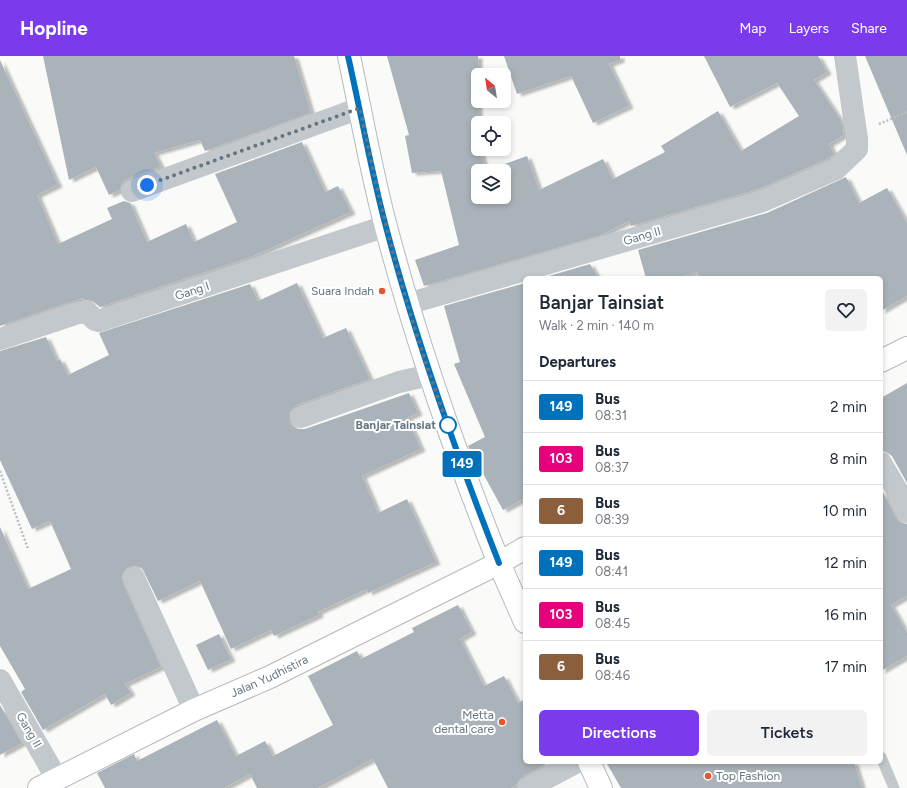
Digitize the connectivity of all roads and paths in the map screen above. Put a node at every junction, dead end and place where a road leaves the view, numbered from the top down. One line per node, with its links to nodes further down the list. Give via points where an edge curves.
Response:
1 (348, 56): 3 (main road)
2 (845, 56): 6 (street, Gang II, via 857,148 836,169 763,201)
3 (360, 108): 4 (street); 5 (main road)
4 (132, 191)
5 (386, 226): 6 (main road); 7 (street, Gang I, via 99,321 87,312 78,313)
6 (407, 304): 10 (main road)
7 (0, 339)
8 (907, 348): 9 (main road)
9 (883, 360)
10 (430, 375): 11 (street, via 398,382); 17 (main road)
11 (301, 418)
12 (883, 466): 14 (street)
13 (0, 471): 15 (path)
14 (907, 512)
15 (28, 549)
16 (523, 549): 17 (main road, Jalan Yudhistira)
17 (499, 563): 19 (main road); 21 (main road, Jalan Yudhistira, via 270,677)
18 (134, 578): 21 (street)
19 (523, 617)
20 (0, 680): 25 (street, Gang II)
21 (194, 710): 25 (main road, Jalan Yudhistira)
22 (883, 762): 28 (lane)
23 (573, 764): 26 (street)
24 (590, 764): 27 (main road)
25 (48, 783)
26 (528, 788)
27 (601, 788)
28 (894, 788)

